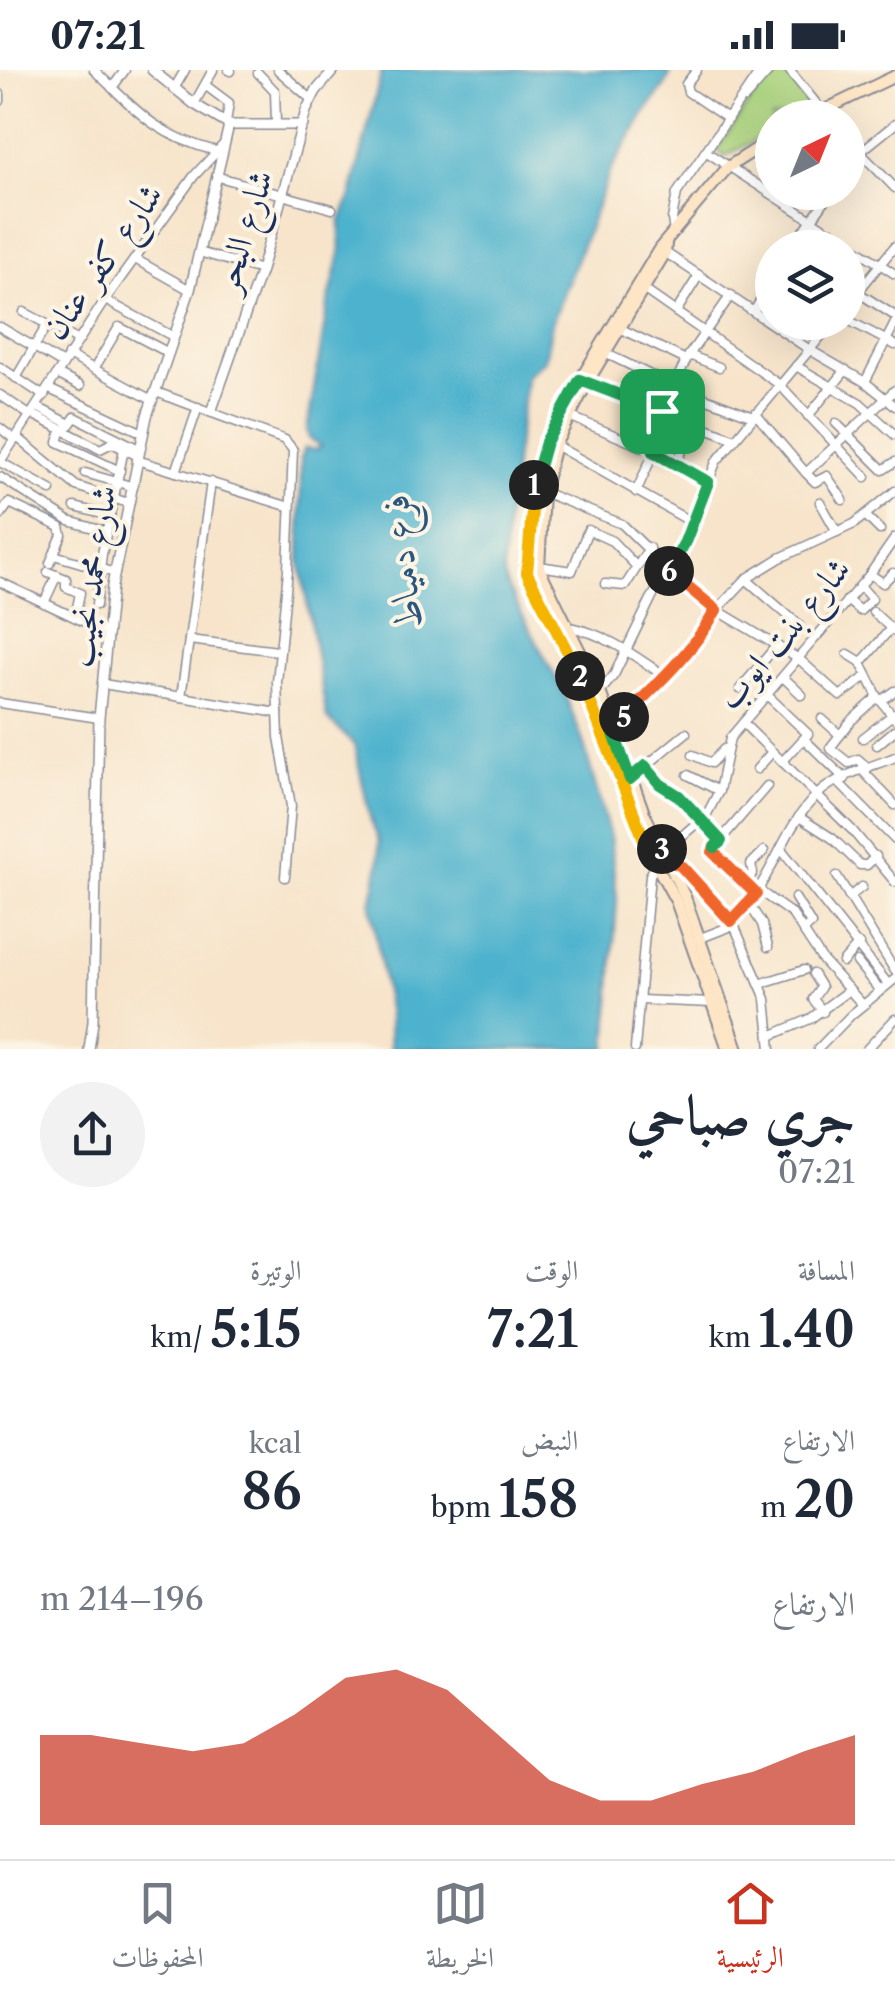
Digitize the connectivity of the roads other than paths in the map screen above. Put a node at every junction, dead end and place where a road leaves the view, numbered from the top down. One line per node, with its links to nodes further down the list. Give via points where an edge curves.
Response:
1 (94, 70): 17 (street)
2 (125, 70): 17 (street)
3 (152, 70): 18 (street)
4 (185, 70): 18 (street)
5 (213, 70): 16 (street)
6 (278, 70): 19 (street)
7 (318, 70): 15 (street)
8 (334, 70): 15 (street, شارع البحر)
9 (697, 70): 24 (street, via 688,92)
10 (761, 70): 20 (street)
11 (770, 70): 20 (street)
12 (789, 70): 21 (street)
13 (258, 73): 25 (street, via 275,91)
14 (895, 76): 22 (main road)
15 (325, 80): 19 (street, شارع البحر)
16 (205, 85): 23 (street); 26 (street, via 228,103)
17 (112, 88): 29 (street, via 157,129)
18 (174, 89): 23 (street)
19 (311, 98): 28 (street, شارع البحر)
20 (742, 100): 24 (street)
21 (814, 100)
22 (851, 100)
23 (194, 104): 26 (street)
24 (728, 119): 32 (street)
25 (276, 123): 26 (street); 28 (street)
26 (227, 124): 29 (street, شارع محمد نجيب)
27 (895, 124): 31 (street)
28 (303, 125): 37 (street, شارع البحر)
29 (219, 148): 35 (street, شارع محمد نجيب); 48 (street, شارع كفر عنان)
30 (755, 150): 34 (main road)
31 (865, 150)
32 (705, 151): 34 (street); 43 (street, via 677,193)
33 (865, 159): 36 (street)
34 (728, 167): 40 (street); 43 (main road)
35 (219, 178): 37 (street); 46 (street, شارع محمد نجيب)
36 (895, 188)
37 (284, 194): 38 (street); 50 (street, شارع البحر)
38 (332, 210)
39 (817, 210): 40 (street)
40 (810, 218): 41 (street); 42 (street)
41 (803, 230)
42 (829, 230)
43 (674, 234): 45 (main road)
44 (895, 246): 49 (street)
45 (663, 249): 51 (street); 55 (main road); 65 (main road)
46 (199, 252): 50 (street); 54 (street, شارع محمد نجيب)
47 (865, 253): 49 (street)
48 (135, 259): 54 (street); 58 (street, شارع كفر عنان)
49 (880, 263): 52 (street); 53 (street)
50 (261, 270): 101 (street, شارع البحر)
51 (699, 274): 56 (street); 61 (street)
52 (895, 274)
53 (865, 282)
54 (190, 290): 68 (street, شارع محمد نجيب)
55 (643, 290): 61 (street); 65 (main road)
56 (730, 295): 59 (street); 67 (street)
57 (865, 298): 62 (street)
58 (105, 300): 68 (street); 69 (street, شارع كفر عنان)
59 (754, 311): 73 (street)
60 (24, 312): 63 (street)
61 (676, 312): 67 (street)
62 (895, 320): 71 (street)
63 (47, 324): 69 (street); 72 (street)
64 (0, 327): 72 (street)
65 (616, 327): 75 (main road); 77 (street); 86 (main road)
66 (865, 329): 71 (street)
67 (705, 332): 77 (street); 88 (street)
68 (174, 336): 74 (street, شارع محمد نجيب)
69 (77, 340): 76 (street, شارع كفر عنان)
70 (818, 340): 73 (street)
71 (890, 343): 87 (street)
72 (35, 348): 78 (street); 85 (street)
73 (810, 350): 79 (street); 83 (street)
74 (169, 352): 82 (street, via 120,328); 95 (street, شارع محمد نجيب)
75 (605, 354): 86 (main road); 90 (street)
76 (68, 355): 78 (street, شارع كفر عنان); 82 (street)
77 (688, 357): 81 (street); 90 (street)
78 (63, 364): 84 (street, شارع كفر عنان)
79 (796, 366): 88 (street); 91 (street)
80 (0, 367): 85 (street)
81 (719, 367)
82 (94, 369): 95 (street)
83 (846, 370): 87 (street); 91 (street)
84 (57, 374): 89 (street); 93 (street, شارع كفر عنان)
85 (16, 378): 93 (street)
86 (584, 381): 99 (street); 104 (main road); 234 (main road, via 551,432 536,473 526,567)
87 (865, 382): 96 (street)
88 (780, 385): 103 (street); 105 (street)
89 (80, 386)
90 (673, 386): 99 (street); 103 (street)
91 (832, 387): 102 (street); 105 (street)
92 (895, 390): 96 (street)
93 (46, 393): 100 (street, شارع كفر عنان); 110 (street)
94 (0, 395): 100 (street)
95 (154, 396): 98 (street); 110 (street, شارع محمد نجيب)
96 (886, 399): 97 (street); 102 (street)
97 (895, 406)
98 (198, 408): 101 (street); 125 (street)
99 (662, 411): 106 (street); 118 (street)
100 (34, 412): 109 (street); 113 (street, شارع كفر عنان)
101 (211, 412): 145 (street, via 290,444)
102 (871, 413): 111 (street); 112 (street)
103 (754, 415): 114 (street); 126 (street)
104 (569, 416): 115 (main road); 118 (street)
105 (808, 416): 116 (street)
106 (692, 422): 114 (street); 123 (street)
107 (836, 423): 111 (street)
108 (0, 428): 113 (street)
109 (65, 428): 117 (street, via 102,450 112,443); 119 (street, via 74,416); 120 (street, via 58,442)
110 (143, 433): 119 (street, شارع محمد نجيب)
111 (847, 434): 116 (street); 122 (street, via 883,470)
112 (895, 435)
113 (16, 438): 121 (street, شارع كفر عنان); 128 (street)
114 (735, 439): 133 (street)
115 (555, 445): 138 (main road); 139 (street)
116 (834, 446): 126 (street); 129 (street)
117 (124, 450): 119 (street); 124 (street)
118 (654, 452): 123 (street); 139 (street)
119 (138, 455): 125 (street); 134 (street, شارع محمد نجيب)
120 (94, 459): 124 (street); 127 (street)
121 (0, 462): 136 (street)
122 (895, 462)
123 (677, 465): 133 (street)
124 (120, 471): 131 (street)
125 (176, 472): 132 (street)
126 (806, 472): 141 (street, via 815,482 828,476)
127 (85, 473): 131 (street); 135 (street)
128 (64, 475): 135 (street); 136 (street)
129 (866, 477)
130 (0, 478): 142 (street)
131 (118, 482): 134 (street); 140 (street)
132 (211, 482): 145 (street); 182 (street)
133 (708, 482): 151 (street)
134 (131, 486): 144 (street, شارع محمد نجيب)
135 (80, 487): 140 (street); 146 (street)
136 (51, 490): 142 (street)
137 (895, 491): 149 (street)
138 (543, 492): 156 (street, via 622,524); 160 (main road)
139 (636, 492): 151 (street)
140 (114, 498): 144 (street); 148 (street)
141 (843, 500)
142 (42, 502): 150 (street)
143 (820, 502): 154 (street)
144 (128, 503): 164 (street, شارع محمد نجيب)
145 (290, 506): 185 (street)
146 (75, 507): 148 (street); 150 (street)
147 (0, 514): 159 (street, via 9,504 60,528)
148 (110, 516): 153 (street)
149 (866, 516): 152 (street); 154 (street)
150 (69, 521): 153 (street)
151 (693, 523): 163 (street)
152 (880, 530)
153 (107, 532): 162 (street)
154 (837, 532): 167 (street)
155 (895, 538): 157 (street, شارع بنت ايوب)
156 (649, 548): 161 (street); 163 (street)
157 (892, 551): 158 (street, شارع بنت ايوب)
158 (880, 561): 165 (street, شارع بنت ايوب); 166 (street)
159 (52, 566): 162 (street); 172 (street); 177 (street, via 66,588 80,595)
160 (539, 566): 161 (street, via 574,569 588,530 612,541); 179 (main road)
161 (638, 567): 169 (street, via 626,586)
162 (100, 569): 164 (street); 173 (street)
163 (669, 570): 174 (street); 184 (street)
164 (114, 573): 181 (street, شارع محمد نجيب)
165 (870, 574): 166 (street, via 883,584); 170 (street, شارع بنت ايوب)
166 (894, 574)
167 (746, 578): 174 (street); 178 (street)
168 (0, 582): 172 (street)
169 (604, 584)
170 (860, 586): 171 (street, شارع بنت ايوب); 171 (street, via 872,598 861,611)
171 (848, 600): 187 (street, شارع بنت ايوب)
172 (44, 603): 177 (street)
173 (96, 604)
174 (716, 610): 183 (street); 190 (street)
175 (873, 612): 180 (street)
176 (895, 616): 180 (street)
177 (75, 617): 181 (street)
178 (799, 625)
179 (570, 626): 184 (street); 195 (main road)
180 (891, 628): 188 (street)
181 (108, 632): 192 (street, شارع محمد نجيب)
182 (189, 640): 185 (street); 198 (street)
183 (776, 645): 187 (street); 193 (street)
184 (627, 650): 190 (street); 195 (street)
185 (278, 652): 201 (street)
186 (848, 654): 188 (street)
187 (800, 659): 189 (street, via 840,696); 191 (street, شارع بنت ايوب)
188 (861, 662): 189 (street)
189 (867, 676): 199 (street)
190 (666, 677): 206 (street)
191 (784, 677): 196 (street); 197 (street, شارع بنت ايوب)
192 (103, 684): 198 (street); 203 (street, شارع محمد نجيب)
193 (740, 689)
194 (895, 691): 199 (street)
195 (600, 692): 206 (main road)
196 (802, 694)
197 (767, 695): 205 (street, شارع بنت ايوب); 210 (street)
198 (182, 697): 201 (street)
199 (879, 699): 202 (street); 209 (street)
200 (0, 703): 203 (street)
201 (278, 713): 241 (street, via 291,806)
202 (894, 716): 211 (street)
203 (99, 718): 270 (street, شارع محمد نجيب)
204 (822, 719): 209 (street)
205 (743, 723): 213 (street, شارع بنت ايوب); 215 (street)
206 (612, 728): 224 (main road)
207 (895, 730): 212 (street)
208 (686, 733): 220 (street)
209 (840, 735): 218 (street, via 830,748 850,763)
210 (806, 736): 219 (street); 225 (street)
211 (863, 738)
212 (878, 745)
213 (727, 746): 216 (street, via 711,763); 227 (street, شارع بنت ايوب)
214 (866, 750): 218 (street)
215 (772, 752): 219 (street); 221 (street)
216 (693, 755)
217 (895, 757): 222 (street)
218 (858, 759): 222 (street)
219 (782, 762): 228 (street)
220 (645, 766): 224 (street); 231 (street)
221 (757, 769)
222 (865, 769): 225 (street); 229 (street)
223 (688, 776): 227 (street)
224 (630, 779): 234 (main road)
225 (841, 780): 228 (street); 232 (street)
226 (767, 786): 233 (street)
227 (719, 791): 231 (street, شارع بنت ايوب)
228 (816, 796): 230 (street); 237 (street)
229 (895, 804)
230 (799, 817): 235 (street); 237 (street, via 860,865)
231 (700, 821): 233 (street); 234 (street, شارع بنت ايوب)
232 (895, 840)
233 (721, 841): 243 (street, via 712,850)
234 (655, 849): 238 (main road); 239 (main road)
235 (781, 849): 245 (street); 252 (street)
236 (764, 852): 243 (street)
237 (876, 856): 242 (street)
238 (668, 859): 239 (street); 249 (street); 251 (main road)
239 (656, 865): 263 (street); 264 (main road)
240 (837, 876): 246 (street)
241 (285, 877)
242 (895, 882)
243 (744, 883): 245 (street)
244 (862, 887): 246 (street)
245 (757, 892): 248 (street); 250 (street, via 784,907)
246 (849, 896): 257 (street)
247 (795, 898): 250 (street, via 810,924)
248 (749, 904): 249 (street); 253 (street)
249 (732, 923): 251 (street); 260 (street)
250 (803, 930): 261 (street)
251 (698, 939): 273 (main road)
252 (859, 944): 254 (street); 259 (street)
253 (768, 948)
254 (843, 962)
255 (857, 962): 262 (street)
256 (804, 970): 260 (street)
257 (895, 971)
258 (813, 974): 266 (street, via 821,987 813,998)
259 (892, 982): 262 (street)
260 (760, 984): 268 (street)
261 (849, 990): 265 (street); 266 (street)
262 (880, 991): 265 (street)
263 (640, 1000): 264 (street); 271 (street)
264 (712, 1003): 272 (main road)
265 (863, 1005): 275 (street)
266 (823, 1012): 268 (street)
267 (895, 1019): 269 (street)
268 (770, 1036): 274 (street)
269 (870, 1048)
270 (89, 1049)
271 (635, 1049)
272 (728, 1049)
273 (738, 1049)
274 (771, 1049)
275 (818, 1049)

